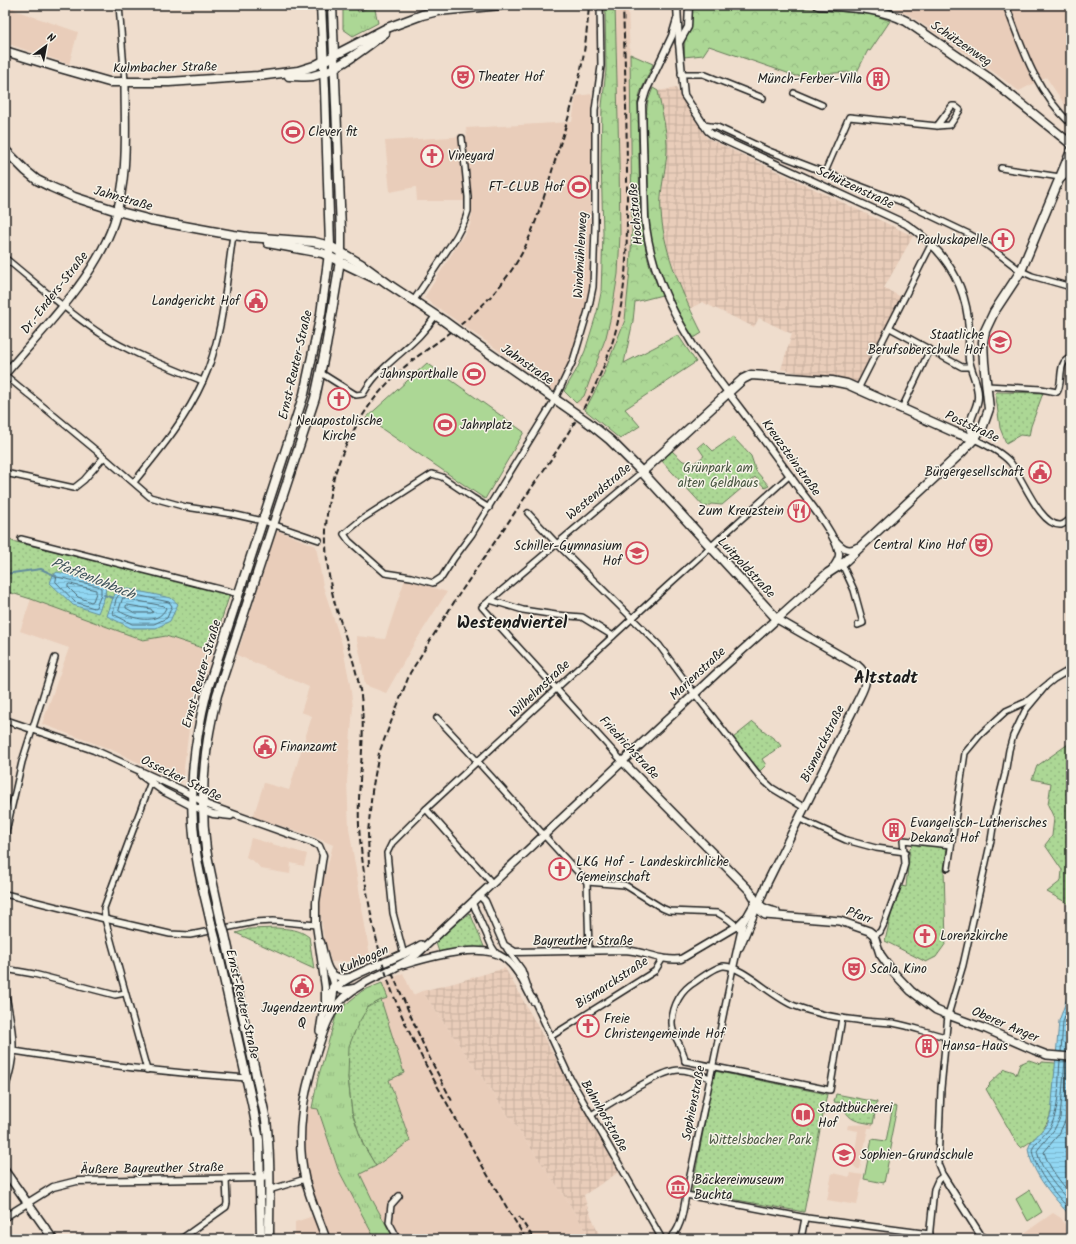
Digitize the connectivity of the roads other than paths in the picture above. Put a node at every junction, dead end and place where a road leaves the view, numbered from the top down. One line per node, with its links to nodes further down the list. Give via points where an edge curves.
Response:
1 (119, 5): 20 (street, Dr.-Enders-Straße)
2 (321, 5): 15 (main road)
3 (332, 5): 14 (main road)
4 (501, 5): 11 (main road, Kulmbacher Straße, via 438,11)
5 (600, 5): 60 (street, Windmühlenweg, via 600,66 595,110 593,287 588,311)
6 (677, 5): 10 (street, Schützenstraße)
7 (689, 5): 12 (street, via 688,27)
8 (818, 5): 28 (main road, Schützenweg, via 877,11 906,21 989,78)
9 (1006, 5): 24 (street, via 1036,80 1054,106)
10 (677, 19): 12 (street, Schützenstraße); 59 (street, Hochstraße, via 672,36 649,84 641,111 648,245 656,271 684,330)
11 (402, 21): 14 (main road, Kulmbacher Straße); 16 (main road, Kulmbacher Straße)
12 (679, 42): 18 (street, Schützenstraße)
13 (5, 51): 20 (main road, Kulmbacher Straße, via 109,82)
14 (335, 56): 15 (main road, Kulmbacher Straße); 16 (main road)
15 (324, 61): 17 (main road); 19 (main road, Kulmbacher Straße, via 298,71)
16 (335, 67): 17 (main road, Kulmbacher Straße); 40 (main road)
17 (325, 72): 19 (main road, Kulmbacher Straße, via 308,76); 39 (main road)
18 (681, 74): 22 (street, via 703,74); 25 (street, Schützenstraße, via 684,95)
19 (258, 76): 20 (main road, Kulmbacher Straße)
20 (125, 82): 35 (main road, Dr.-Enders-Straße, via 126,151)
21 (794, 93): 23 (street)
22 (763, 98)
23 (822, 105)
24 (1071, 124)
25 (703, 125): 33 (street, via 717,127 769,151); 38 (street, Schützenstraße, via 713,135 906,224)
26 (937, 126): 26 (street, via 950,125 960,110 952,106); 33 (street, via 849,117)
27 (462, 138): 47 (street, via 468,211 456,237)
28 (1071, 144)
29 (5, 150): 35 (main road, Jahnstraße, via 37,180 74,197)
30 (1071, 151): 34 (main road, Marienstraße)
31 (1001, 168): 34 (street)
32 (1071, 170): 34 (street)
33 (825, 172): 44 (street, via 902,202 967,233 999,253)
34 (1058, 180): 44 (main road, Marienstraße)
35 (117, 211): 36 (main road, Jahnstraße); 48 (main road, Dr.-Enders-Straße, via 99,255)
36 (233, 235): 37 (main road, Jahnstraße); 56 (street, via 219,329)
37 (248, 237): 39 (main road, Jahnstraße, via 316,242); 41 (main road, Jahnstraße)
38 (932, 243): 50 (street); 53 (street, Schützenstraße, via 951,268 962,293 968,316)
39 (330, 246): 40 (main road, Jahnstraße); 41 (main road, Ernst-Reuter-Straße)
40 (341, 252): 43 (main road, Ernst-Reuter-Straße); 45 (main road, Jahnstraße)
41 (329, 256): 43 (main road, Jahnstraße); 71 (main road, Ernst-Reuter-Straße, via 317,337 304,394)
42 (5, 258): 48 (street)
43 (340, 262): 45 (main road, Jahnstraße); 54 (main road, Ernst-Reuter-Straße)
44 (1021, 271): 46 (street); 57 (main road, Marienstraße, via 985,330 983,342)
45 (391, 286): 47 (main road, Jahnstraße)
46 (1071, 287)
47 (414, 300): 49 (main road, Jahnstraße)
48 (63, 306): 55 (main road, Dr.-Enders-Straße); 56 (street, via 101,334)
49 (436, 315): 54 (street, via 415,341 384,368 363,394 356,395); 60 (main road, Jahnstraße, bridge)
50 (890, 328): 51 (street); 58 (street)
51 (930, 350): 53 (street, via 962,367); 61 (street)
52 (1069, 358): 57 (street, via 1063,363 1057,392)
53 (970, 367): 62 (street, Schützenstraße, via 978,392 978,403 970,424)
54 (320, 373): 72 (main road, Ernst-Reuter-Straße)
55 (5, 375): 63 (street)
56 (203, 381): 67 (street, via 182,420)
57 (987, 386): 62 (main road, Marienstraße, via 988,415)
58 (858, 389): 59 (main road, Poststraße, via 832,381 751,375); 61 (main road, Poststraße)
59 (729, 392): 65 (main road, Westendstraße); 66 (street, Kreuzsteinstraße)
60 (559, 402): 65 (main road, Jahnstraße, bridge, via 619,448); 68 (street, Windmühlenweg)
61 (902, 408): 62 (main road, Poststraße)
62 (974, 439): 70 (street, Poststraße, via 1009,461 1048,521 1063,524); 77 (main road, Marienstraße)
63 (104, 457): 64 (street, via 74,488); 67 (street)
64 (5, 472)
65 (642, 472): 76 (street, Westendstraße); 78 (main road, Luitpoldstraße)
66 (790, 475): 73 (street, Kreuzsteinstraße); 78 (street, Wilhelmstraße)
67 (134, 482): 71 (street, via 150,497 186,507)
68 (489, 508): 68 (street, Windmühlenweg, via 442,577 433,583 385,572 344,534 362,519 432,474 442,476)
69 (528, 513): 76 (street)
70 (1071, 518)
71 (263, 521): 72 (street); 81 (main road, Ernst-Reuter-Straße)
72 (274, 524): 75 (street); 102 (main road, Ernst-Reuter-Straße, via 213,712 206,744)
73 (832, 538): 79 (street, Kreuzsteinstraße); 80 (street, Kreuzsteinstraße)
74 (21, 539): 81 (street)
75 (319, 540)
76 (557, 544): 82 (street, Westendstraße); 84 (street)
77 (860, 546): 79 (street); 80 (main road, Marienstraße)
78 (710, 547): 84 (street, Wilhelmstraße); 85 (main road, Luitpoldstraße)
79 (850, 550): 80 (street)
80 (840, 562): 85 (main road, Marienstraße); 86 (street, Kreuzsteinstraße, via 854,590 863,623)
81 (239, 594): 100 (main road, Ernst-Reuter-Straße, via 199,724 193,762)
82 (490, 600): 83 (street, Westendstraße); 87 (street, via 523,610 582,617)
83 (482, 607): 92 (street, Friedrichstraße)
84 (632, 618): 87 (street, Wilhelmstraße); 93 (street, via 659,645)
85 (777, 619): 90 (main road, Luitpoldstraße, via 860,668); 93 (main road, Marienstraße)
86 (858, 625)
87 (613, 636): 92 (street, Wilhelmstraße)
88 (55, 658): 96 (street)
89 (1071, 669): 91 (street)
90 (866, 677): 104 (main road, Bismarckstraße, via 864,687)
91 (1045, 687): 108 (street, via 1026,702 1006,712 980,734 965,753); 146 (street, via 1025,711 1013,736 963,965)
92 (557, 688): 97 (street, Wilhelmstraße); 98 (street, Friedrichstraße)
93 (694, 693): 98 (main road, Marienstraße); 104 (street, via 766,783)
94 (436, 718): 97 (street)
95 (5, 720): 96 (street, Ossecker Straße)
96 (31, 729): 99 (street, Ossecker Straße, via 94,750); 107 (street)
97 (478, 761): 103 (street, Wilhelmstraße); 106 (street)
98 (622, 761): 106 (main road, Marienstraße); 114 (main road, Friedrichstraße)
99 (152, 779): 100 (street, Ossecker Straße); 101 (street, Ossecker Straße, via 163,791); 122 (street, via 104,908)
100 (192, 795): 101 (main road, Ernst-Reuter-Straße); 102 (street, Ossecker Straße)
101 (192, 806): 102 (street, Ossecker Straße); 158 (main road, Ernst-Reuter-Straße, bridge, via 196,853)
102 (203, 807): 124 (street, Ossecker Straße, via 319,846 323,855 316,902); 162 (main road, Ernst-Reuter-Straße, bridge, via 208,856 221,921 266,1120)
103 (426, 808): 112 (street); 132 (street, Wilhelmstraße, via 392,843 387,853 393,913)
104 (805, 808): 105 (main road, Bismarckstraße)
105 (800, 819): 109 (street, via 846,840); 113 (main road, Bismarckstraße)
106 (543, 835): 111 (street); 112 (main road, Marienstraße)
107 (5, 836)
108 (951, 845): 109 (street, via 904,840); 110 (street)
109 (905, 852): 127 (street, via 901,878 884,924 880,932)
110 (948, 868)
111 (587, 882): 125 (street, via 625,886 669,911 718,914); 130 (street)
112 (492, 883): 116 (main road, Marienstraße)
113 (767, 883): 114 (main road, via 757,891); 118 (main road, Sophienstraße)
114 (744, 886): 118 (main road, Friedrichstraße)
115 (5, 894): 122 (street)
116 (479, 895): 117 (main road, Marienstraße); 129 (street, via 485,901)
117 (472, 902): 126 (main road, Marienstraße); 131 (street)
118 (757, 903): 119 (main road, via 759,910); 120 (main road, Pfarr, via 775,912); 121 (street, Sophienstraße); 123 (street, Sophienstraße)
119 (765, 915): 120 (main road, Pfarr); 123 (street, Pfarr, via 758,916)
120 (795, 916): 127 (main road, Pfarr, via 840,921)
121 (745, 918): 125 (street, Bismarckstraße)
122 (105, 919): 124 (street, via 170,934 190,935 273,921); 143 (street)
123 (751, 922): 128 (street, Sophienstraße)
124 (316, 925): 137 (street, Ossecker Straße); 139 (street, Ossecker Straße)
125 (739, 928): 128 (street); 133 (street, Bismarckstraße, via 681,959); 135 (street, Sophienstraße)
126 (441, 931): 132 (main road, Marienstraße); 134 (main road, Marienstraße)
127 (874, 935): 146 (main road, Pfarr, via 880,954 901,981 926,1003)
128 (744, 939): 135 (street, Sophienstraße)
129 (504, 945): 130 (street, Bayreuther Straße, via 515,952); 144 (street, Bahnhofstraße, via 522,970)
130 (589, 951): 133 (street, Bayreuther Straße, via 634,950)
131 (496, 953): 134 (street, via 452,953); 144 (street, Bahnhofstraße, via 518,972)
132 (404, 955): 138 (main road, Kuhbogen)
133 (663, 958): 150 (street, Bismarckstraße, via 655,971)
134 (399, 967): 140 (main road, Kuhbogen)
135 (733, 968): 147 (street, via 785,1002); 153 (street, via 718,967 691,984 675,1003 672,1014 673,1033 685,1054); 155 (street, Sophienstraße)
136 (5, 969): 143 (street, via 115,995)
137 (329, 971): 138 (street, via 341,978); 141 (street, Ossecker Straße)
138 (354, 976): 141 (main road, Kuhbogen)
139 (323, 977): 141 (street); 145 (street, Ossecker Straße, via 326,994)
140 (356, 987): 141 (street, via 348,990); 148 (main road, Kuhbogen, via 336,1006)
141 (334, 988): 145 (main road); 148 (street, Ossecker Straße)
142 (5, 989): 151 (street)
143 (125, 993): 156 (street)
144 (533, 1000): 150 (street, Bahnhofstraße)
145 (324, 1010): 154 (main road)
146 (948, 1015): 149 (street); 152 (main road, Oberer Anger, via 1034,1050)
147 (842, 1018): 149 (street, via 894,1023); 155 (street, via 830,1090)
148 (328, 1020): 154 (main road, Kuhbogen)
149 (946, 1036): 164 (street, via 938,1164)
150 (550, 1037): 161 (street, Bahnhofstraße)
151 (14, 1052): 156 (street); 160 (street)
152 (1071, 1056)
153 (685, 1061): 155 (street); 157 (street)
154 (312, 1066): 167 (main road, via 300,1125)
155 (713, 1066): 159 (street, Sophienstraße)
156 (147, 1070): 158 (street)
157 (680, 1070): 159 (street); 161 (street, via 657,1076)
158 (246, 1078): 165 (main road, Ernst-Reuter-Straße, via 259,1140)
159 (710, 1078): 169 (street, Sophienstraße)
160 (5, 1089)
161 (591, 1115): 181 (street, Bahnhofstraße)
162 (269, 1168): 165 (street, via 266,1176); 168 (main road, Ernst-Reuter-Straße)
163 (5, 1171): 171 (main road)
164 (943, 1176): 174 (street, via 934,1189); 184 (street)
165 (260, 1178): 166 (street, Äußere Bayreuther Straße); 177 (main road, Ernst-Reuter-Straße)
166 (226, 1179): 171 (street, Äußere Bayreuther Straße, via 78,1181 53,1187); 176 (street, via 226,1206)
167 (305, 1179): 168 (street); 179 (main road)
168 (269, 1190): 178 (main road, Ernst-Reuter-Straße)
169 (686, 1195): 173 (street); 182 (street, Sophienstraße, via 680,1223)
170 (399, 1196): 180 (street, via 391,1205 388,1222)
171 (27, 1202): 172 (street, Äußere Bayreuther Straße); 175 (main road)
172 (5, 1217)
173 (805, 1218): 174 (street); 183 (street)
174 (930, 1236)
175 (53, 1239)
176 (181, 1239)
177 (261, 1239)
178 (269, 1239)
179 (326, 1239)
180 (398, 1239)
181 (662, 1239)
182 (669, 1239)
183 (801, 1239)
184 (983, 1239)

